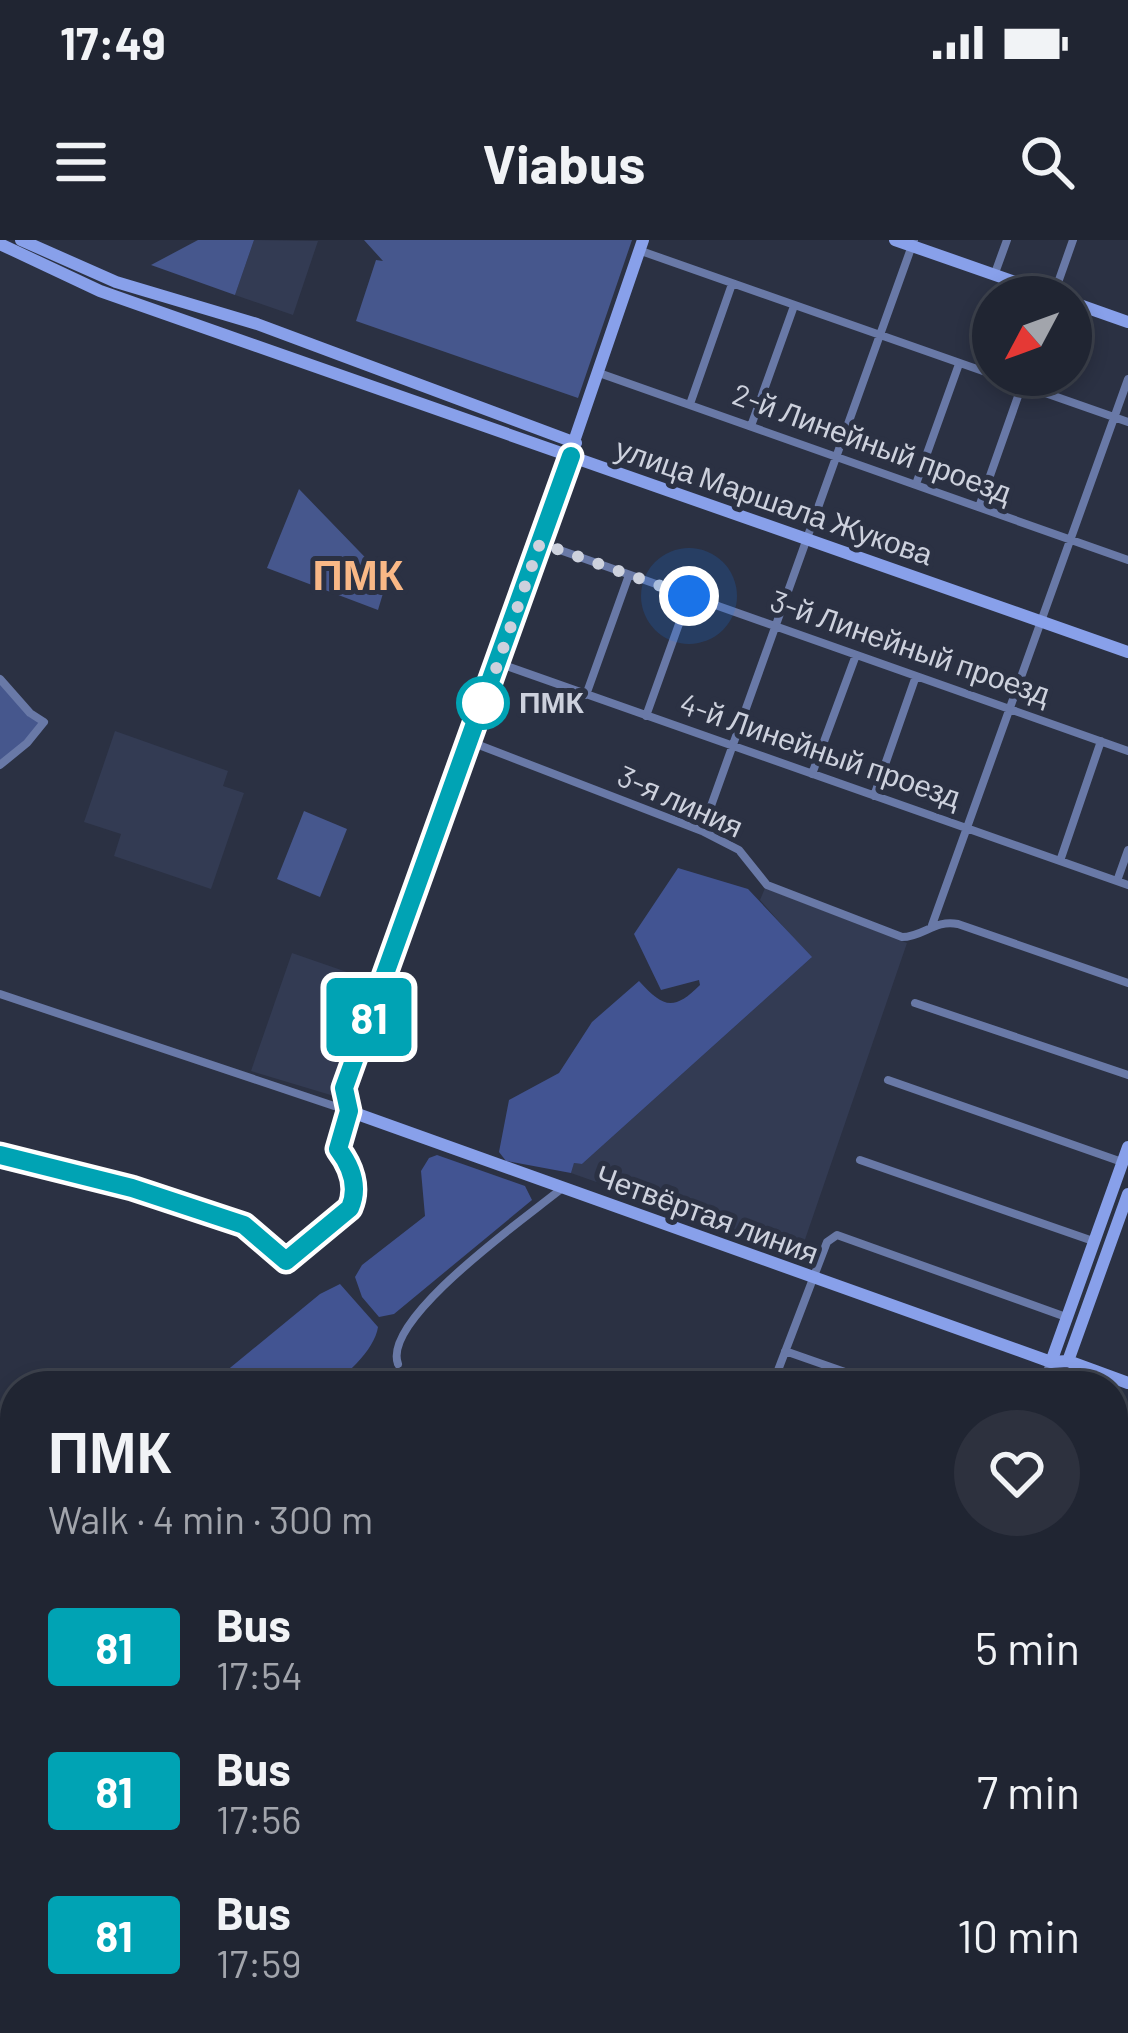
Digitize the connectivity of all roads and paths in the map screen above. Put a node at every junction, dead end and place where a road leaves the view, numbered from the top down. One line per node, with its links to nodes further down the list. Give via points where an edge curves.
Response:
1 (21, 240): 15 (main road, улица Маршала Жукова, via 116,282)
2 (895, 240): 5 (main road)
3 (1006, 240): 8 (street)
4 (1073, 240): 10 (street)
5 (912, 243): 8 (main road); 16 (street)
6 (0, 244): 17 (main road, улица Маршала Жукова, via 100,291)
7 (641, 245): 11 (street); 20 (main road)
8 (994, 275): 9 (main road)
9 (997, 276)
10 (1062, 276)
11 (732, 284): 12 (street); 26 (street)
12 (794, 306): 16 (street); 29 (street)
13 (1092, 309): 14 (main road)
14 (1128, 322)
15 (256, 324): 17 (main road); 22 (main road, улица Маршала Жукова)
16 (879, 336): 18 (street); 31 (street)
17 (250, 341): 25 (main road, улица Маршала Жукова)
18 (959, 364): 19 (street); 32 (street)
19 (972, 369)
20 (599, 373): 26 (street, 2-й Линейный проезд); 30 (main road)
21 (1128, 379): 27 (street)
22 (430, 389): 25 (main road); 30 (main road, улица Маршала Жукова)
23 (1018, 396): 33 (street)
24 (1052, 396): 27 (street)
25 (423, 403): 30 (main road, улица Маршала Жукова)
26 (690, 404): 29 (street, 2-й Линейный проезд)
27 (1114, 417): 28 (street); 35 (street)
28 (1128, 422)
29 (751, 426): 31 (street, 2-й Линейный проезд)
30 (573, 449): 34 (main road, улица Маршала Жукова); 36 (main road)
31 (836, 456): 32 (street, 2-й Линейный проезд); 34 (street)
32 (916, 484): 33 (street, 2-й Линейный проезд)
33 (979, 507): 35 (street, 2-й Линейный проезд)
34 (807, 539): 40 (main road, улица Маршала Жукова); 41 (street)
35 (1070, 540): 37 (street, 2-й Линейный проезд); 40 (street)
36 (540, 543): 38 (street, 3-й Линейный проезд); 44 (main road)
37 (1128, 560)
38 (629, 575): 39 (street, 3-й Линейный проезд); 47 (street)
39 (689, 596): 41 (street, 3-й Линейный проезд); 49 (street)
40 (1041, 622): 42 (main road, улица Маршала Жукова); 48 (street)
41 (775, 626): 43 (street, 3-й Линейный проезд); 52 (street)
42 (1128, 652)
43 (856, 655): 45 (street, 3-й Линейный проезд); 55 (street)
44 (496, 662): 47 (street, 4-й Линейный проезд); 51 (main road)
45 (916, 676): 48 (street, 3-й Линейный проезд); 56 (street)
46 (0, 679): 54 (street, via 44,722)
47 (586, 695): 49 (street, 4-й Линейный проезд)
48 (1010, 708): 50 (street, 3-й Линейный проезд); 57 (street)
49 (646, 716): 52 (street, 4-й Линейный проезд)
50 (1102, 741): 53 (street, 3-й Линейный проезд); 60 (street)
51 (471, 742): 58 (street, 3-я линия); 69 (main road, via 344,1088)
52 (732, 746): 55 (street, 4-й Линейный проезд); 58 (street)
53 (1128, 751)
54 (0, 765)
55 (812, 774): 56 (street, 4-й Линейный проезд)
56 (874, 796): 57 (street, 4-й Линейный проезд)
57 (967, 828): 60 (street, 4-й Линейный проезд); 63 (street)
58 (702, 831): 63 (street, 3-я линия, via 739,850 766,885 902,937)
59 (1128, 850): 61 (street)
60 (1060, 861): 61 (street, 4-й Линейный проезд)
61 (1117, 881): 62 (street, 4-й Линейный проезд)
62 (1128, 885)
63 (932, 927): 64 (street, 3-я линия, via 958,924)
64 (1128, 983)
65 (0, 994): 69 (street)
66 (915, 1004): 67 (street)
67 (1128, 1075)
68 (888, 1080): 73 (street)
69 (349, 1111): 71 (street, via 338,1149 355,1196 339,1220 286,1261 244,1225); 74 (main road, Четвёртая линия)
70 (1128, 1147): 73 (main road)
71 (0, 1155)
72 (860, 1160): 76 (street)
73 (1123, 1162): 76 (main road)
74 (561, 1189): 77 (main road, Четвёртая линия); 82 (street, via 418,1311 396,1345)
75 (1128, 1194): 80 (main road)
76 (1094, 1242): 78 (main road)
77 (814, 1279): 78 (street, via 826,1242 837,1235); 79 (street); 81 (main road, Четвёртая линия)
78 (1067, 1317): 81 (main road)
79 (785, 1352): 83 (street); 84 (street)
80 (1068, 1361): 81 (main road); 86 (main road)
81 (1051, 1362): 85 (street)
82 (398, 1364)
83 (778, 1371)
84 (839, 1371)
85 (1048, 1371)
86 (1097, 1371)

